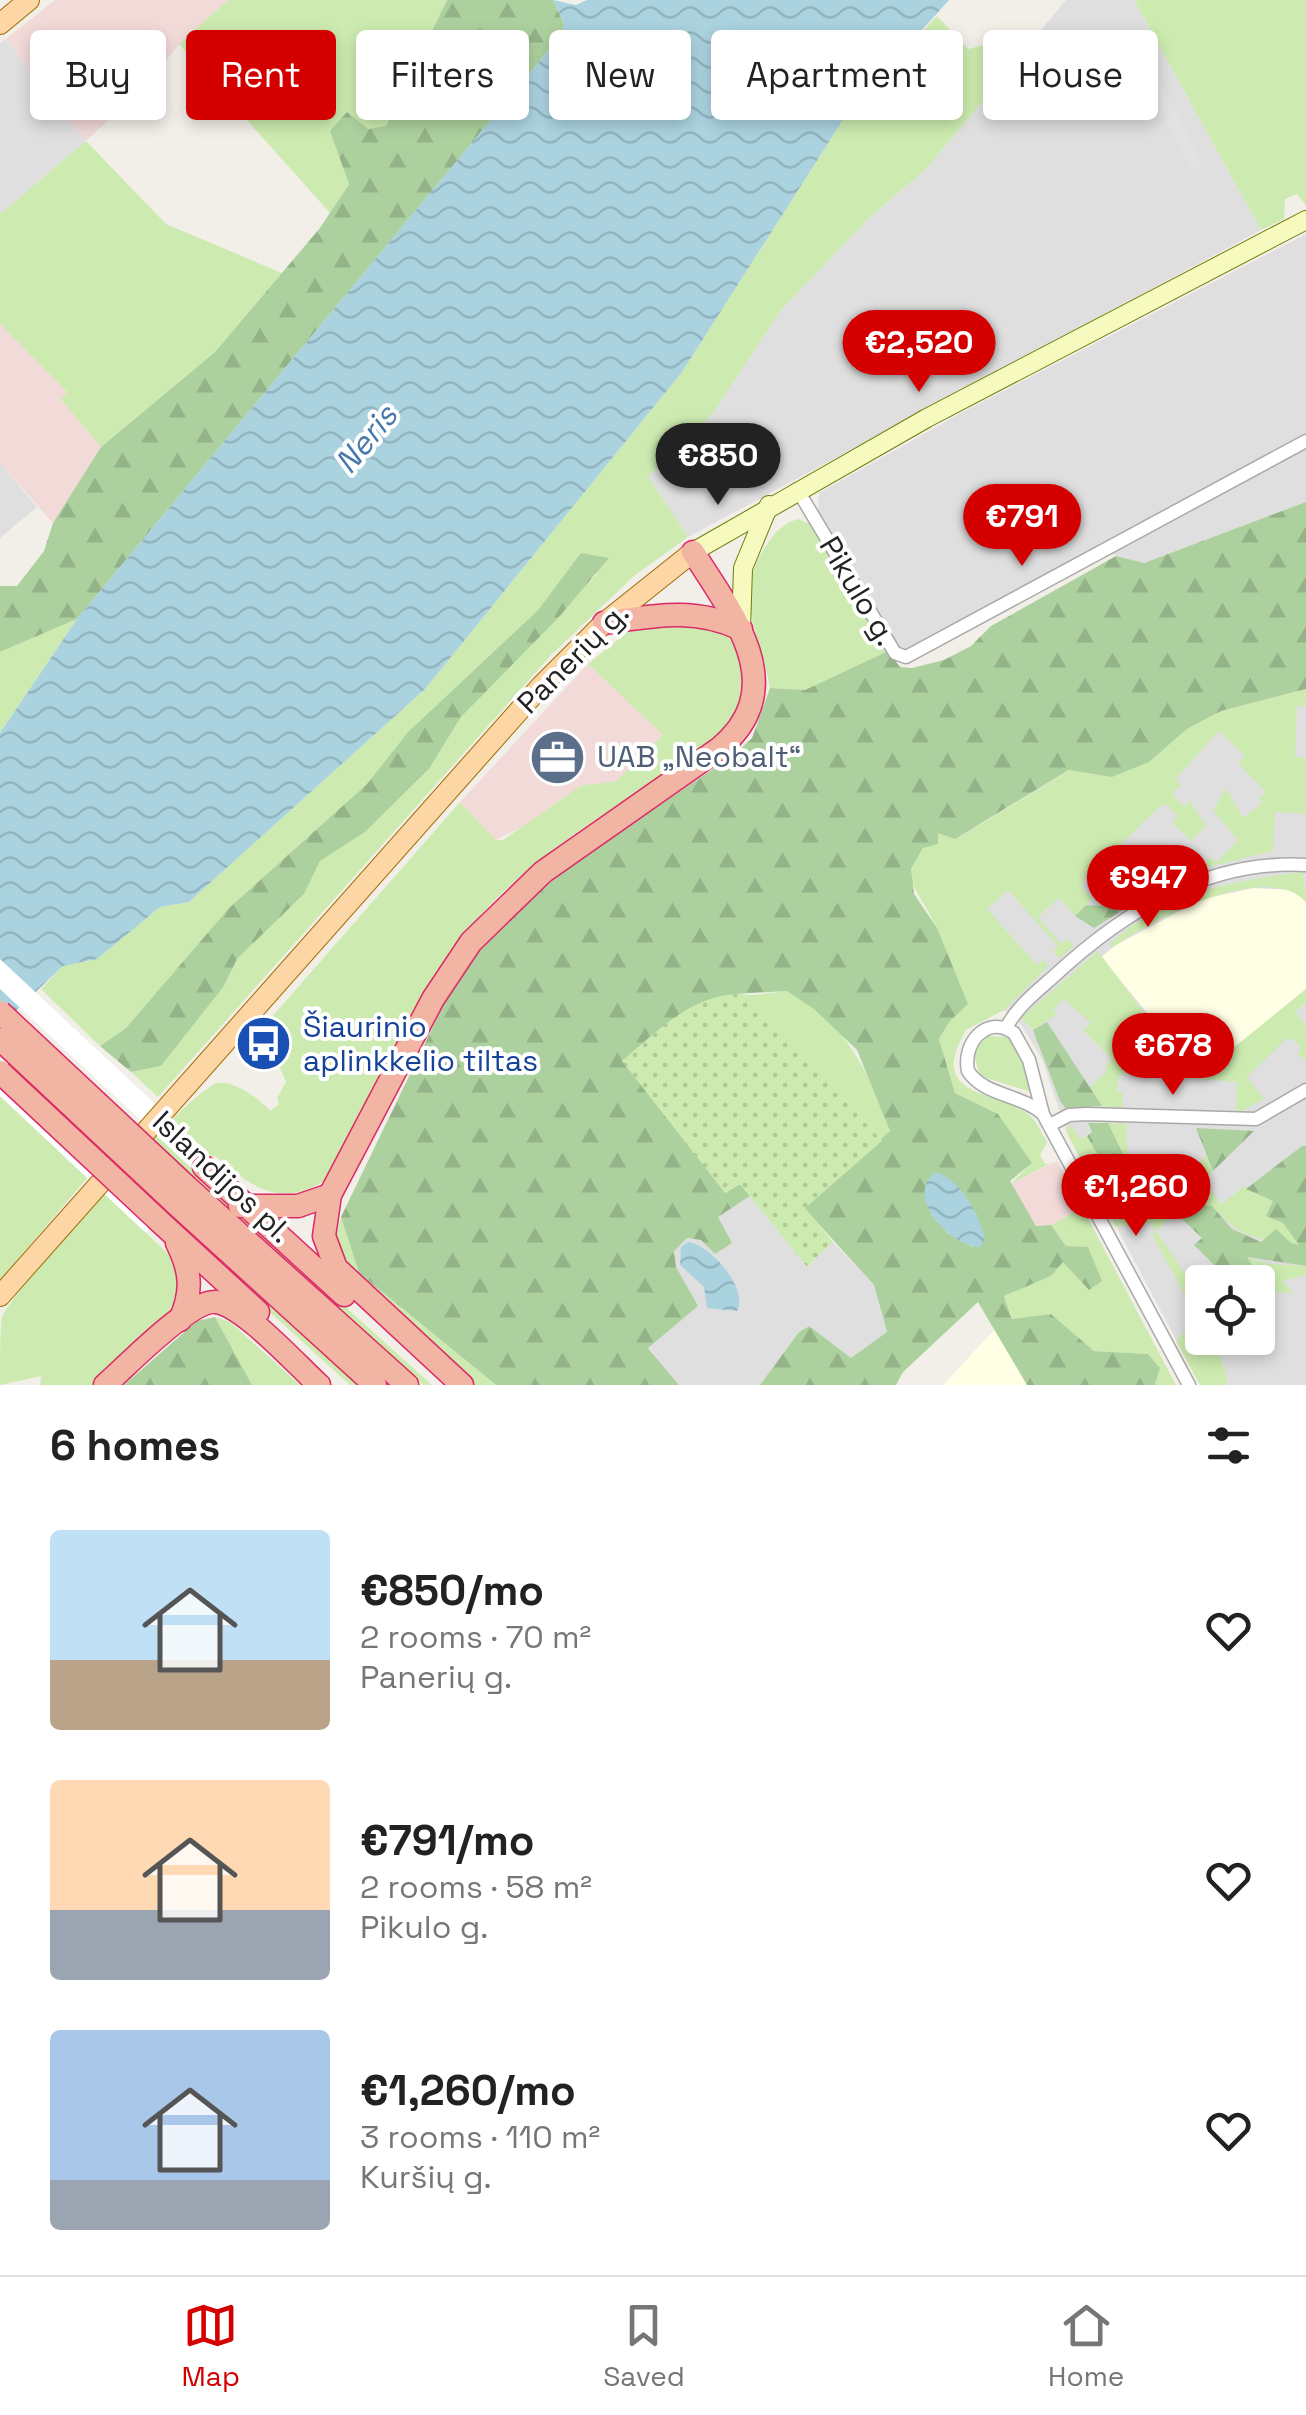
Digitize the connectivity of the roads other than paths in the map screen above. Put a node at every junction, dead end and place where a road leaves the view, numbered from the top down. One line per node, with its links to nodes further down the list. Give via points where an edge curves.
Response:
1 (29, 0): 2 (main road)
2 (0, 24)
3 (1306, 220): 5 (main road, Panerių g.)
4 (1306, 441): 5 (street, Pikulo g., via 906,657 895,654)
5 (797, 489): 6 (main road, Panerių g.)
6 (769, 505): 7 (main road, Panerių g.); 9 (main road, via 744,568)
7 (693, 552): 8 (main road, Panerių g.); 9 (highway)
8 (604, 622): 9 (highway, via 686,613); 23 (main road, Panerių g., via 472,761)
9 (741, 629): 19 (highway, via 754,679 742,723 720,748 543,872 471,942 433,999)
10 (1306, 865): 12 (street, via 1229,872 1155,900 1086,947 1014,1012)
11 (0, 1012): 18 (highway, Islandijos pl., bridge)
12 (1006, 1028): 16 (street, via 1029,1060); 16 (street, via 980,1032 971,1042 968,1071 982,1086 1022,1098)
13 (0, 1039): 18 (highway, Islandijos pl., bridge)
14 (0, 1072): 22 (highway, bridge)
15 (1306, 1090): 16 (street, via 1256,1120 1086,1114)
16 (1047, 1120): 32 (street)
17 (204, 1167): 20 (highway)
18 (180, 1195): 21 (highway, Islandijos pl.); 28 (highway, Islandijos pl.)
19 (330, 1195): 20 (highway, via 298,1206); 31 (highway, via 324,1236 336,1268)
20 (240, 1201): 21 (highway); 30 (highway)
21 (207, 1205): 29 (highway, Islandijos pl.)
22 (165, 1227): 24 (highway, via 190,1274); 27 (highway)
23 (0, 1296)
24 (180, 1320): 25 (highway); 26 (highway, via 208,1302 230,1306)
25 (105, 1385)
26 (318, 1385)
27 (339, 1385)
28 (375, 1385)
29 (406, 1385)
30 (443, 1385)
31 (462, 1385)
32 (1189, 1385)

